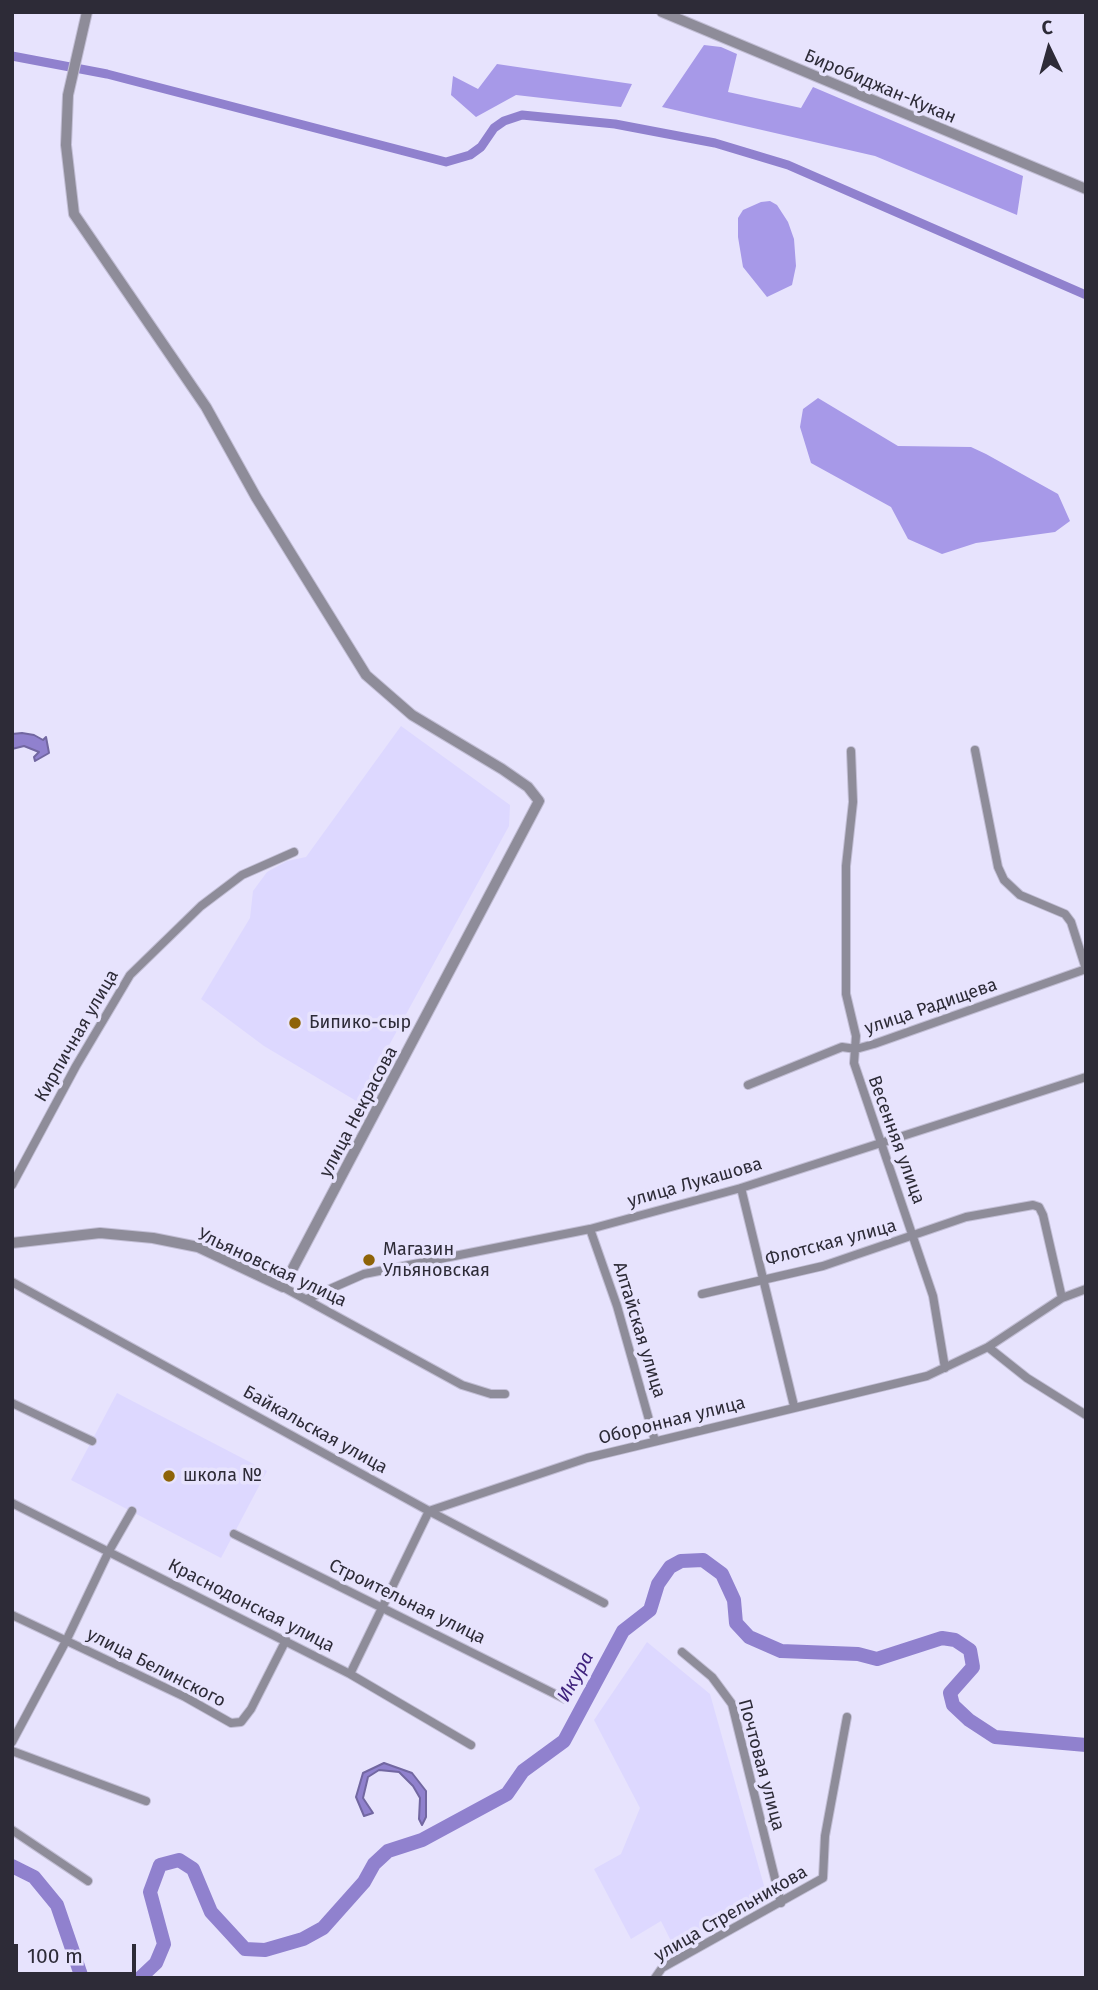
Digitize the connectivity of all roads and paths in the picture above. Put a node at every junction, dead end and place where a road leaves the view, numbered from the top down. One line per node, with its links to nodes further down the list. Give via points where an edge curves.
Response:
1 (87, 12): 19 (street, улица Некрасова, via 68,95 66,145 74,214 206,407 366,675 412,715 502,769 539,801)
2 (662, 12): 3 (street, Биробиджан-Кукан)
3 (1086, 189)
4 (975, 750): 7 (street, via 1004,880 1020,895 1065,914)
5 (852, 751): 8 (street, Весенняя улица, via 846,994)
6 (294, 852): 12 (street, Кирпичная улица, via 242,875 165,939 130,975)
7 (1086, 969): 8 (street, улица Радищева)
8 (856, 1049): 10 (street, улица Радищева, via 842,1047); 11 (street, Весенняя улица, via 856,1077)
9 (1086, 1077): 11 (street, улица Лукашова)
10 (748, 1085)
11 (879, 1144): 13 (street, улица Лукашова); 15 (street, Весенняя улица)
12 (12, 1185)
13 (741, 1188): 14 (street, улица Лукашова); 17 (street)
14 (590, 1229): 23 (street, улица Лукашова, via 364,1274); 31 (street, Алтайская улица)
15 (914, 1236): 17 (street, Флотская улица, via 823,1266); 22 (street, Флотская улица, via 966,1216 1039,1207); 25 (street, Весенняя улица, via 933,1296)
16 (12, 1243): 19 (street, Ульяновская улица, via 100,1233 153,1238 198,1247)
17 (763, 1278): 21 (street, Флотская улица); 28 (street)
18 (12, 1282): 34 (street, Байкальская улица)
19 (283, 1287): 23 (street, Ульяновская улица)
20 (1086, 1289): 22 (street, Оборонная улица)
21 (702, 1294)
22 (1062, 1298): 24 (street, Оборонная улица)
23 (307, 1299): 26 (street, Ульяновская улица, via 462,1385)
24 (988, 1347): 25 (street, Оборонная улица); 29 (street)
25 (945, 1368): 28 (street, Оборонная улица)
26 (505, 1394)
27 (12, 1403): 30 (street)
28 (794, 1406): 31 (street, Оборонная улица)
29 (1086, 1415)
30 (92, 1441)
31 (656, 1441): 34 (street, Оборонная улица, via 587,1458)
32 (12, 1503): 36 (street, Краснодонская улица)
33 (132, 1511): 36 (street)
34 (429, 1511): 37 (street, Байкальская улица); 38 (street)
35 (234, 1534): 38 (street, Строительная улица)
36 (108, 1551): 40 (street, Краснодонская улица); 41 (street)
37 (604, 1603)
38 (382, 1608): 43 (street); 44 (street, Строительная улица)
39 (12, 1615): 41 (street, улица Белинского)
40 (286, 1640): 41 (street, улица Белинского, via 241,1723 230,1723); 43 (street, Краснодонская улица)
41 (66, 1641): 46 (street)
42 (682, 1652): 53 (street, Почтовая улица, via 712,1677 732,1704)
43 (349, 1674): 48 (street, Краснодонская улица)
44 (565, 1699)
45 (848, 1717): 53 (street, улица Стрельникова, via 825,1836 823,1878)
46 (17, 1720): 47 (street)
47 (12, 1742)
48 (471, 1745)
49 (12, 1751): 50 (street)
50 (146, 1801)
51 (12, 1830): 52 (street)
52 (88, 1881)
53 (781, 1903): 54 (street, улица Стрельникова, via 662,1968)
54 (655, 1978)

